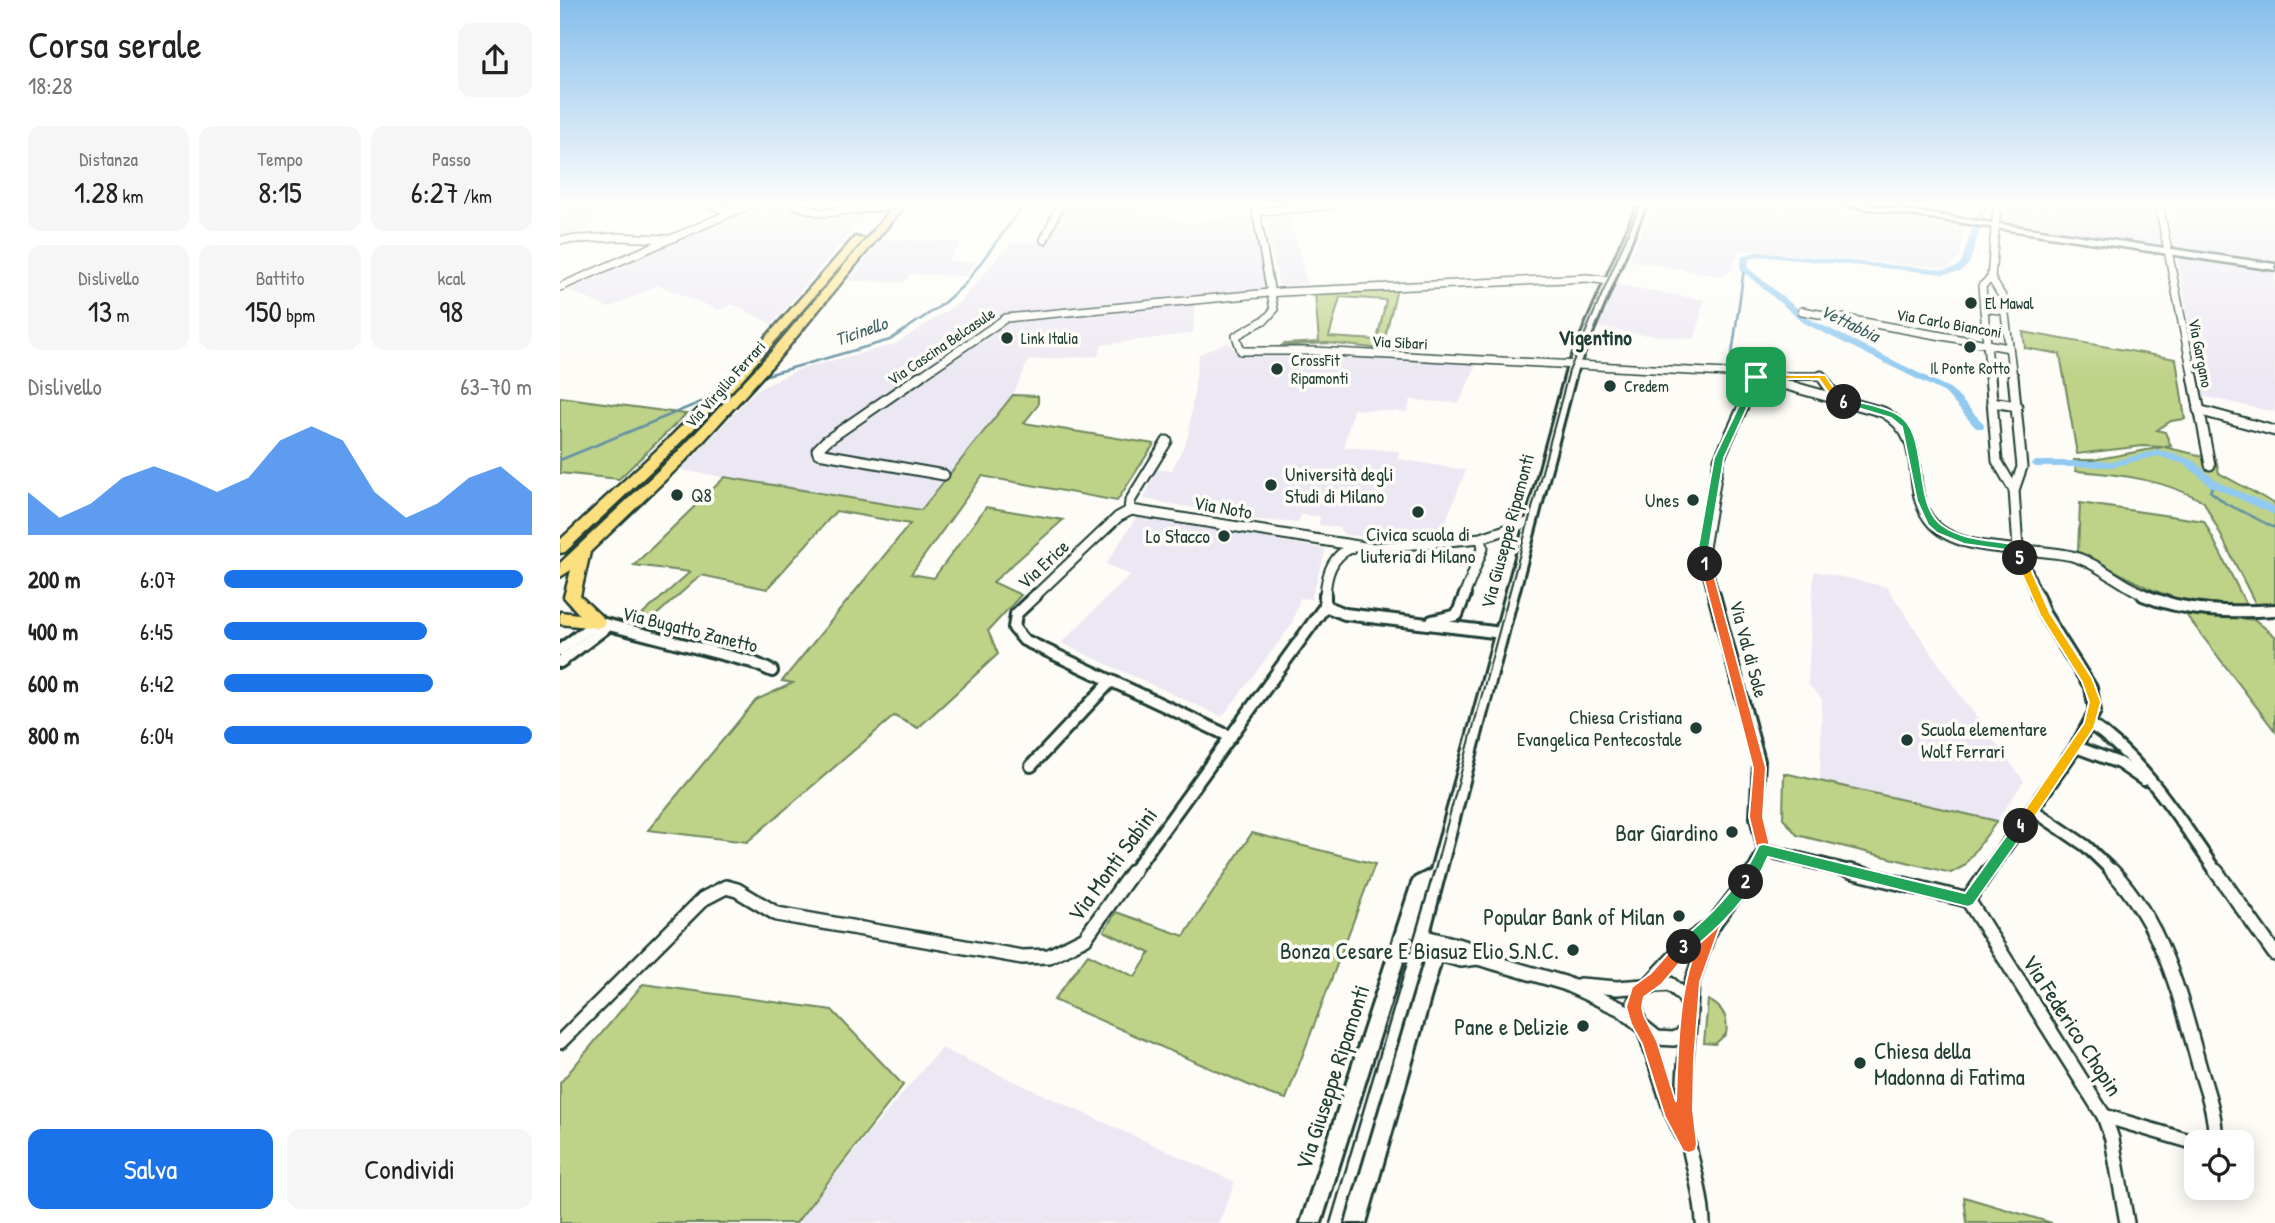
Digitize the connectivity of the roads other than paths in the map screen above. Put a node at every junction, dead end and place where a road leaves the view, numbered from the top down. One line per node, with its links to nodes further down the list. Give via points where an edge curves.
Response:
1 (617, 262): 12 (street)
2 (839, 262): 34 (main road, Via Virgilio Ferrari, via 733,382)
3 (854, 262): 36 (main road, Via Virgilio Ferrari, via 721,415)
4 (1265, 262): 13 (street)
5 (1617, 262): 11 (street, Via Giuseppe Ripamonti)
6 (1990, 262): 10 (street)
7 (2169, 262): 24 (street, Via Gargano)
8 (2242, 262): 9 (main road)
9 (2275, 267)
10 (1991, 278): 14 (street, via 1982,286); 15 (street, via 2000,288)
11 (1609, 281): 13 (street, via 1588,278); 19 (street, Via Giuseppe Ripamonti)
12 (560, 287)
13 (1271, 293): 19 (street, Via Sibari, via 1272,314 1236,337 1241,351); 28 (street, Via Cascina Belcasule, via 1006,318 817,450)
14 (1984, 308): 15 (street); 17 (street)
15 (2005, 311): 18 (street)
16 (1802, 312): 17 (street, Via Carlo Bianconi)
17 (1987, 344): 18 (street, Via Carlo Bianconi); 22 (street)
18 (2009, 348): 23 (street)
19 (1573, 366): 20 (street); 31 (street, Via Giuseppe Ripamonti)
20 (1756, 377): 21 (street); 21 (street, via 1821,376); 54 (street, Via Val di Sole, via 1719,458 1703,554 1759,761 1756,817)
21 (1838, 400): 35 (street, via 1888,414 1906,426 1922,501 1932,523 1968,541)
22 (1992, 402): 23 (street); 29 (street, via 1997,461)
23 (2017, 406): 29 (street, via 2022,467)
24 (2198, 411): 25 (street); 27 (street, Via Gargano)
25 (2275, 431)
26 (1167, 441): 30 (street, Via Erice, via 1129,501)
27 (2210, 465)
28 (944, 475)
29 (2014, 490): 35 (street)
30 (1129, 511): 33 (street, Via Noto); 47 (street, Via Erice, via 1024,605 1013,622 1024,640)
31 (1530, 522): 32 (street, Via Noto); 43 (street, Via Giuseppe Ripamonti)
32 (1481, 538): 33 (street, Via Noto); 41 (street, via 1483,548 1457,615)
33 (1353, 547): 38 (street, via 1335,558 1324,592)
34 (560, 548)
35 (2018, 548): 39 (street, via 2074,557 2168,603 2243,613); 48 (street, via 2045,615 2091,688 2095,711)
36 (584, 551): 37 (main road, Via Virgilio Ferrari); 42 (main road, via 572,597)
37 (560, 572)
38 (1325, 606): 41 (street, via 1345,614); 49 (street, Via Monti Sabini)
39 (2275, 610)
40 (560, 618): 42 (main road)
41 (1426, 623): 43 (street)
42 (603, 624): 44 (street); 45 (street); 46 (street, Via Bugatto Zanetto)
43 (1502, 633): 55 (street, Via Giuseppe Ripamonti)
44 (560, 650)
45 (560, 662)
46 (772, 671)
47 (1111, 681): 49 (street); 51 (street)
48 (2090, 724): 50 (street); 52 (street, via 2112,739)
49 (1231, 737): 69 (street, Via Monti Sabini, via 1085,938 1069,948 1049,956 1022,957 908,938 777,914 726,887 714,891 641,959)
50 (2076, 747): 52 (street, via 2119,763); 53 (street)
51 (1031, 766)
52 (2155, 787): 62 (street)
53 (2033, 810): 56 (street); 71 (street, via 2101,859 2152,923 2169,957)
54 (1764, 850): 56 (street); 58 (street, via 1756,869)
55 (1437, 876): 57 (street, Via Giuseppe Ripamonti, via 1420,883); 59 (street, Via Giuseppe Ripamonti)
56 (1968, 900): 70 (street, Via Federico Chopin)
57 (1408, 920): 59 (street); 60 (street, Via Giuseppe Ripamonti)
58 (1714, 923): 65 (street, via 1690,940); 66 (street, via 1692,982)
59 (1421, 935): 60 (street); 61 (street); 63 (street, via 1464,947)
60 (1400, 943): 74 (street, Via Giuseppe Ripamonti)
61 (1435, 953): 63 (street, via 1461,960); 75 (street)
62 (2275, 954)
63 (1478, 958): 64 (street)
64 (1564, 982): 65 (street, via 1615,989); 68 (street, via 1613,1004)
65 (1646, 985): 66 (street, via 1673,986); 68 (street, via 1634,1003)
66 (1690, 1009): 67 (street)
67 (1689, 1026): 68 (street, via 1669,1040); 73 (street, via 1685,1110)
68 (1642, 1028): 73 (street, via 1671,1111)
69 (560, 1042)
70 (2104, 1116): 72 (street); 77 (street, Via Federico Chopin)
71 (2213, 1130)
72 (2184, 1139)
73 (1689, 1144): 76 (street)
74 (1311, 1223)
75 (1356, 1223)
76 (1703, 1223)
77 (2127, 1223)

